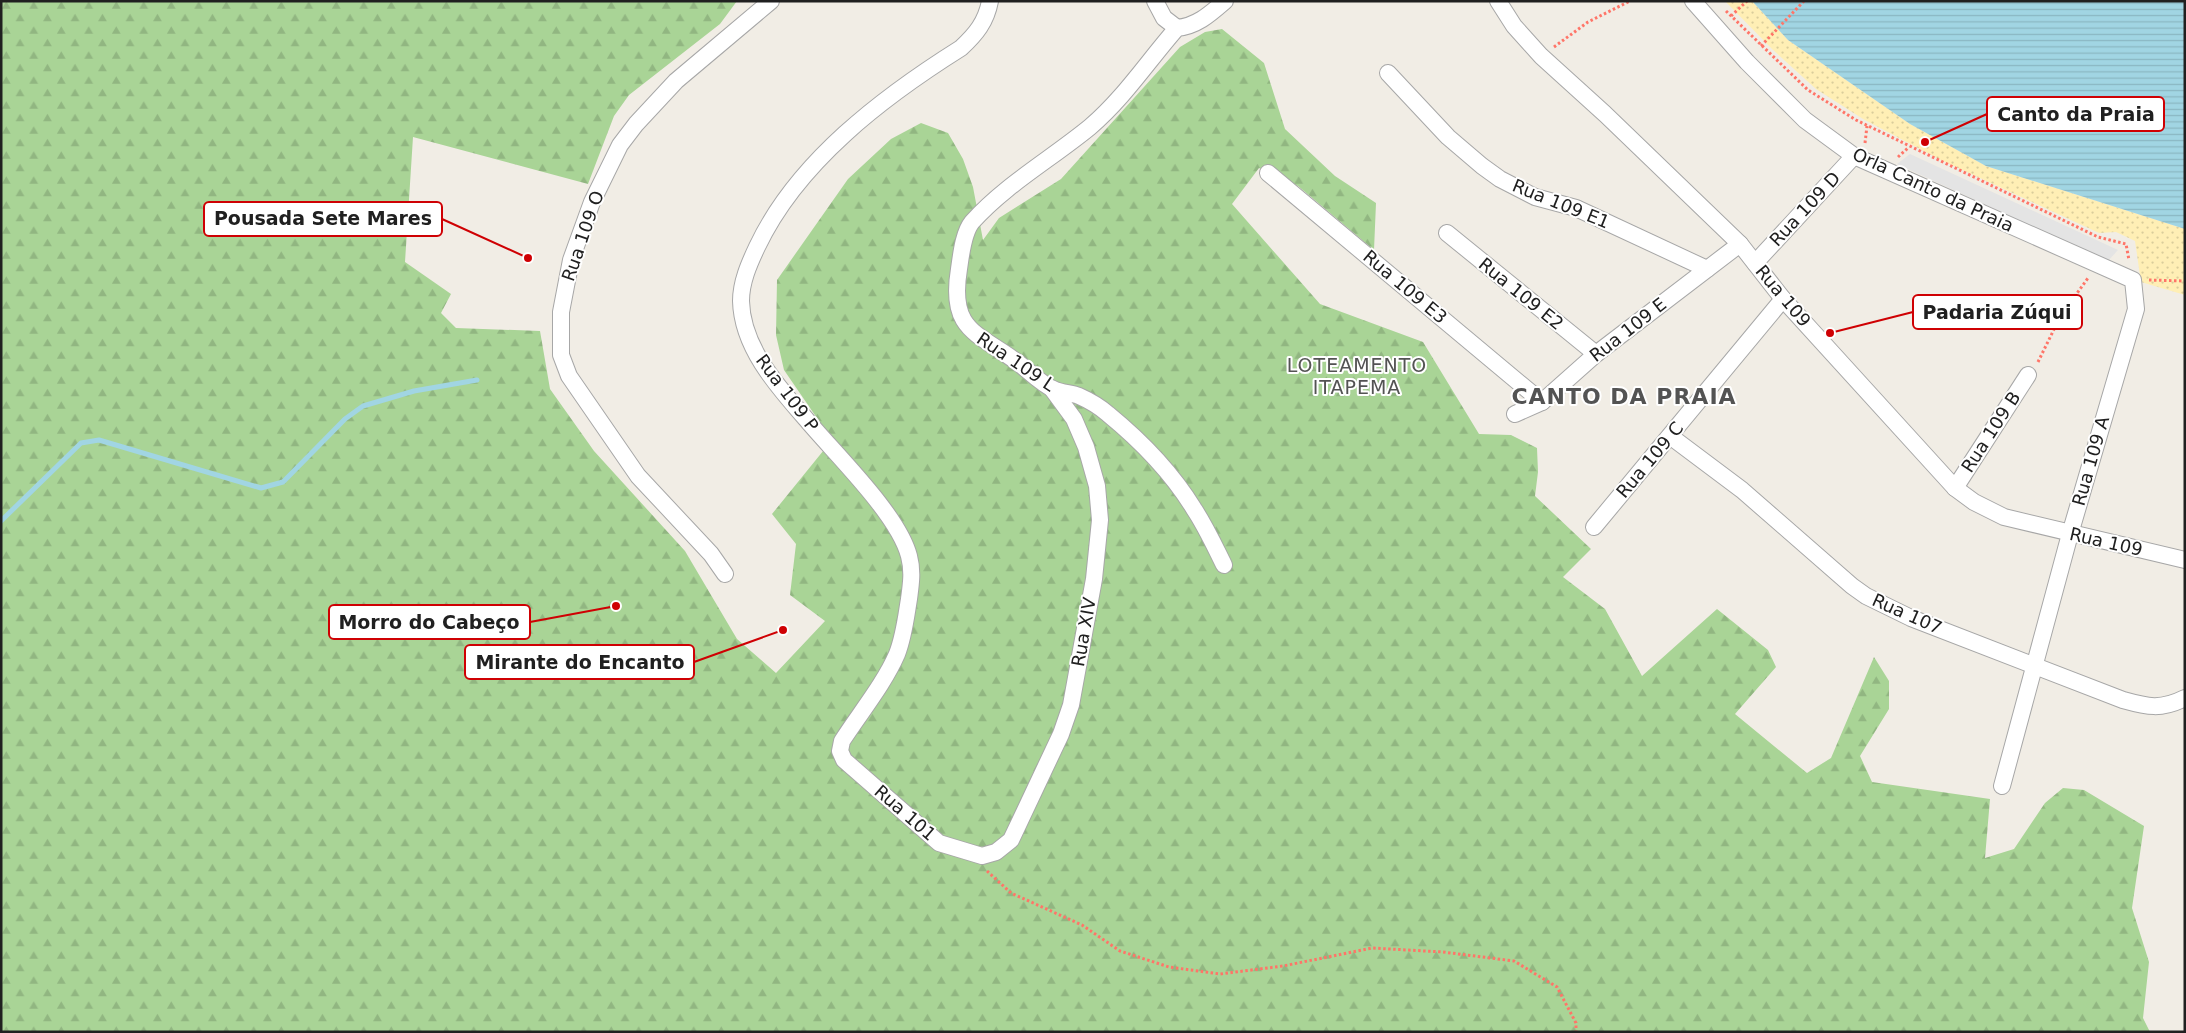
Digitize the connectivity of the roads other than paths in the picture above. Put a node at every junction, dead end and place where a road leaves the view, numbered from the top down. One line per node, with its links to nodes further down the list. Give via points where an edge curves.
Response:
1 (771, 1): 28 (street, Rua 109 O, via 676,81 620,145 592,202 571,260 561,312 561,355 569,376 638,476 711,554)
2 (990, 1): 31 (street, Rua 109 P, via 976,34 852,127 804,176 762,236 744,278 741,300 744,320 758,357 788,399 879,504 900,533 909,556 912,578 906,625 897,654 842,741)
3 (1155, 1): 7 (street, via 1164,18)
4 (1225, 1): 7 (street, via 1204,19)
5 (1498, 1): 12 (street, Rua 109, via 1514,26 1542,56)
6 (1692, 1): 9 (street, Orla Canto da Praia, via 1805,120)
7 (1177, 28): 19 (street, Rua 109 L, via 1122,98 971,224 961,252 956,285 958,307 965,323 974,334)
8 (1388, 73): 14 (street, Rua 109 E1, via 1448,137 1500,179 1535,197 1576,208)
9 (1854, 156): 13 (street, Rua 109 D); 15 (street, Orla Canto da Praia)
10 (1268, 173): 20 (street, Rua 109 E3)
11 (1447, 233): 17 (street, Rua 109 E2)
12 (1740, 244): 13 (street, Rua 109); 14 (street, Rua 109 E)
13 (1755, 263): 16 (street, Rua 109)
14 (1706, 269): 17 (street, Rua 109 E)
15 (2133, 280): 25 (street, Rua 109 A, via 2136,309)
16 (1783, 299): 22 (street, Rua 109 C); 23 (street, Rua 109)
17 (1596, 354): 20 (street, Rua 109 E)
18 (2028, 375): 23 (street, Rua 109 B)
19 (1052, 389): 27 (street, Rua 109 L, via 1079,396 1106,412 1138,441 1173,478 1195,509); 33 (street, Rua XIV, via 1074,419 1097,486 1100,520 1094,579 1072,705 1061,734 1011,840 996,852)
20 (1542, 402): 21 (street, Rua 109 E)
21 (1515, 414)
22 (1670, 436): 24 (street, Rua 109 C); 29 (street, Rua 107, via 1742,490 1866,596 1911,618)
23 (1955, 488): 25 (street, Rua 109, via 2004,517)
24 (1594, 528)
25 (2070, 534): 26 (street, Rua 109); 29 (street, Rua 109 A)
26 (2185, 560)
27 (1224, 566)
28 (725, 574)
29 (2034, 666): 30 (street, Rua 107, via 2148,707 2170,705); 32 (street, Rua 109 A)
30 (2185, 698)
31 (840, 751): 33 (street, Rua 101, via 844,760 939,844)
32 (2002, 786)
33 (982, 856)

